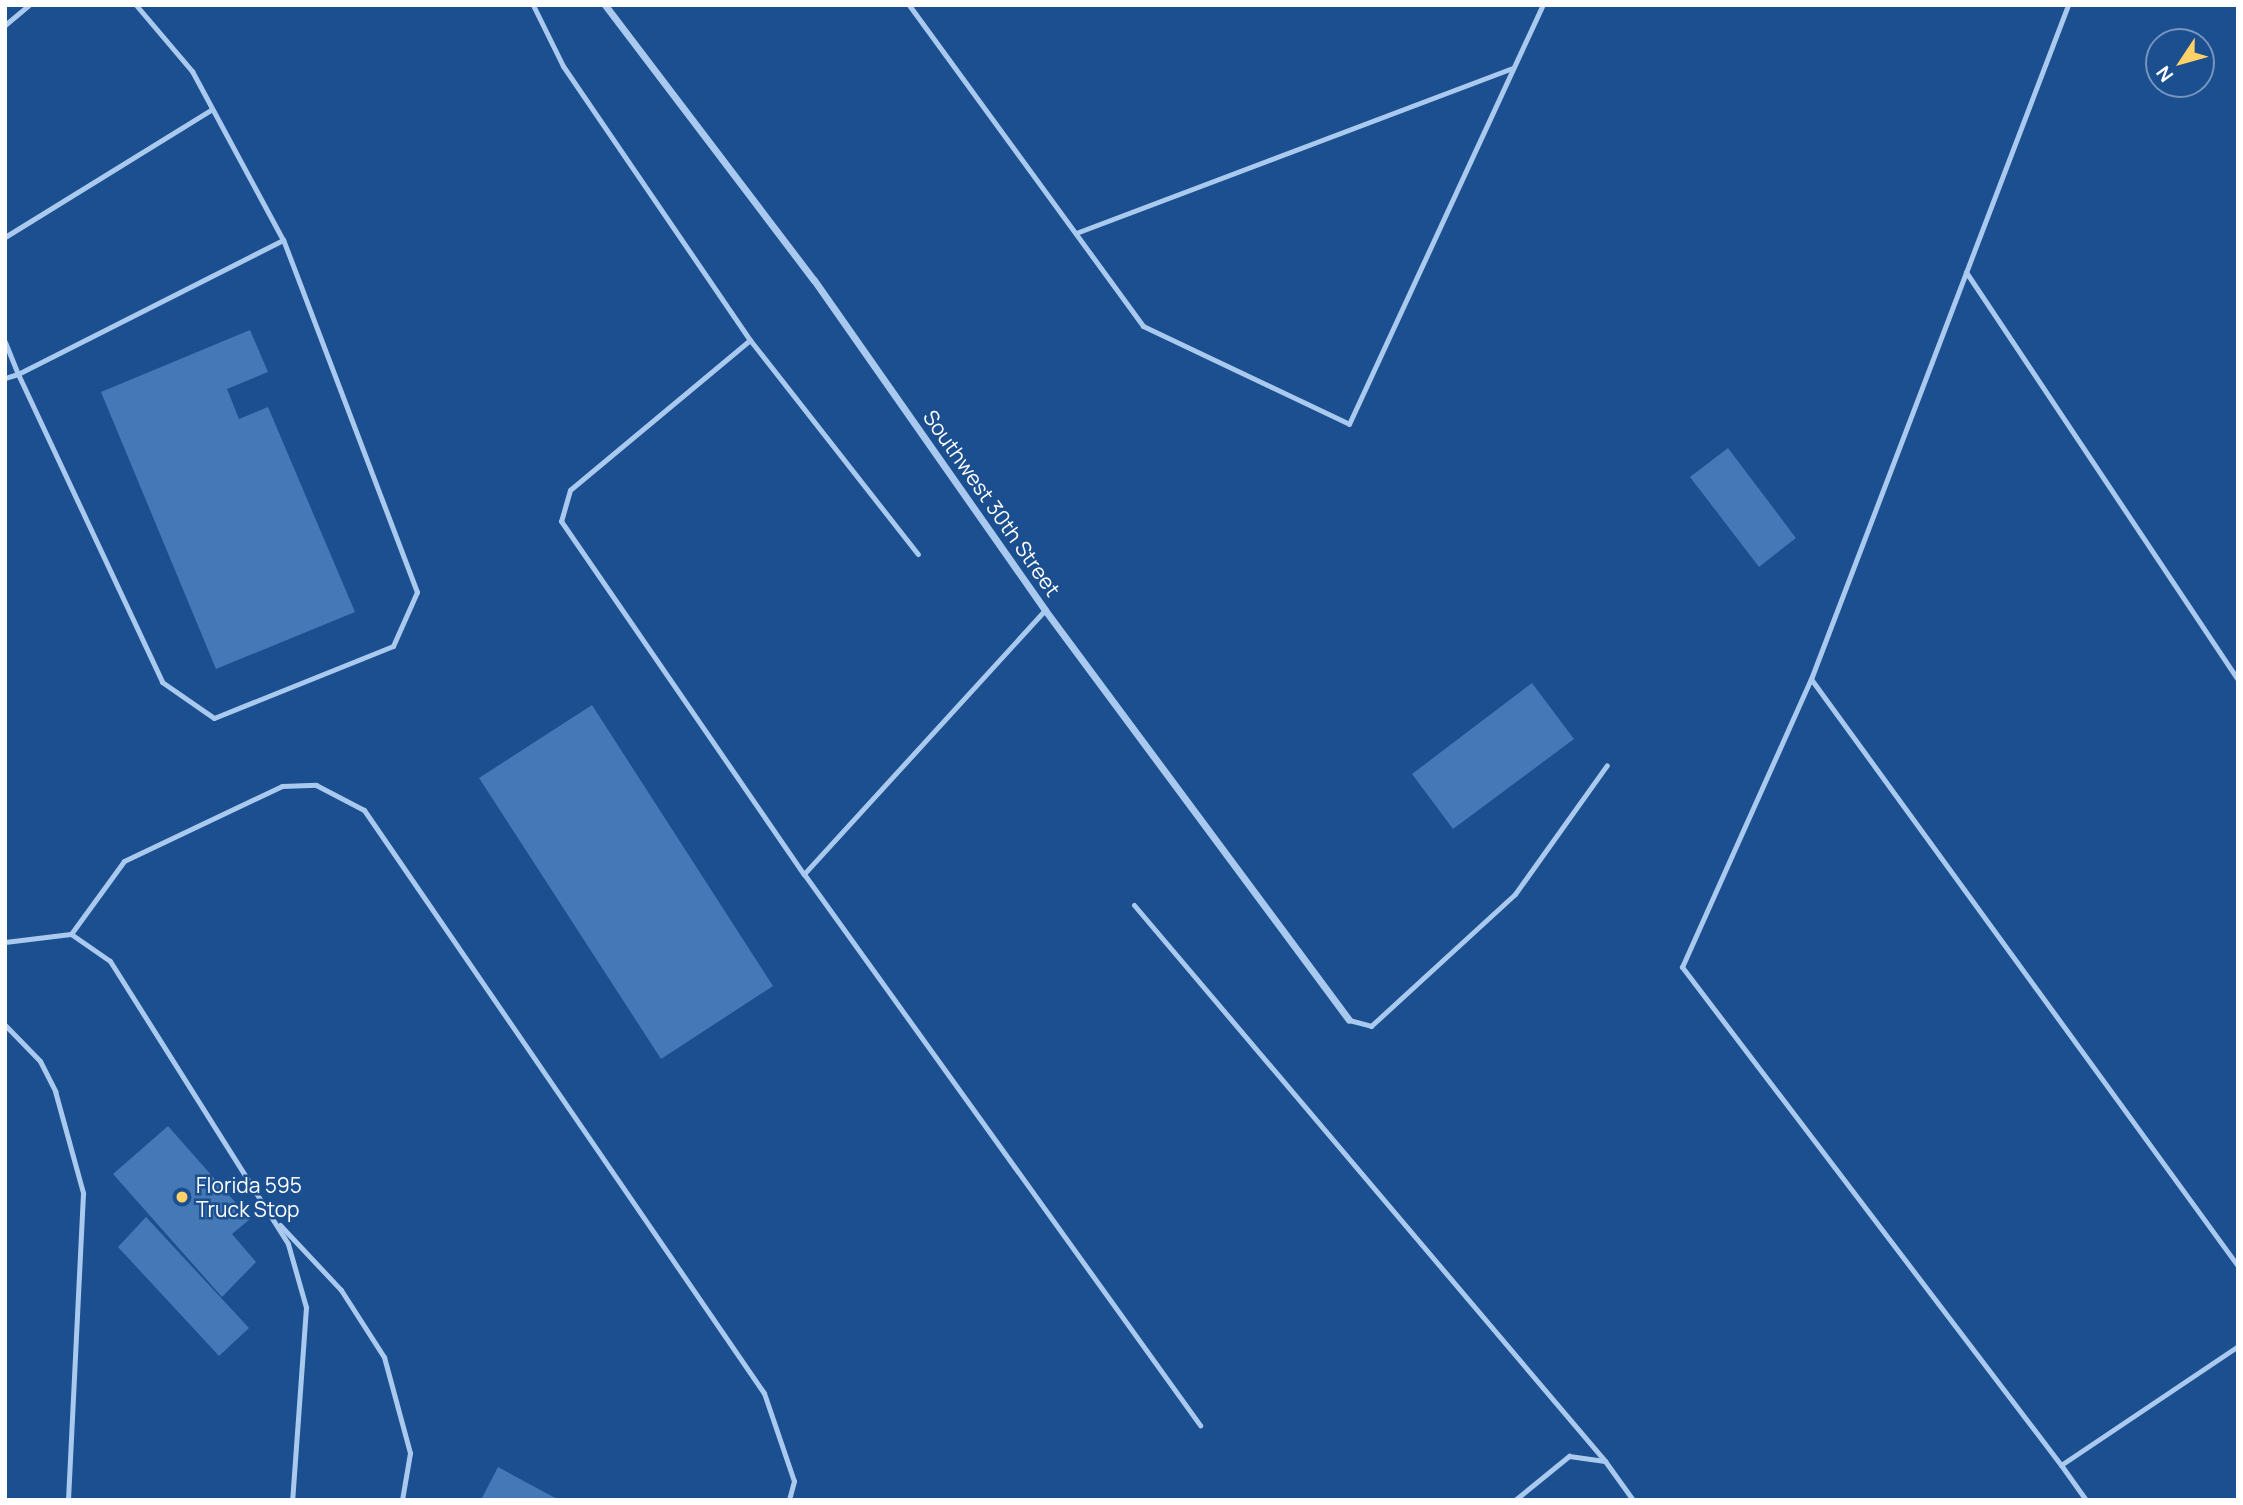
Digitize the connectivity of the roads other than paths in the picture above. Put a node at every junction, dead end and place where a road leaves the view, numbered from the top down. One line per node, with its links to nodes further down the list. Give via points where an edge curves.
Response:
1 (29, 5): 8 (lane)
2 (136, 5): 10 (lane, via 192,71)
3 (533, 5): 15 (lane, via 563,66)
4 (605, 5): 20 (street, Southwest 30th Street, via 814,280)
5 (909, 5): 11 (lane)
6 (1543, 5): 9 (lane)
7 (2068, 5): 14 (lane)
8 (5, 25)
9 (1513, 68): 11 (lane); 11 (lane, via 1349,425 1143,326)
10 (212, 109): 12 (lane); 13 (lane)
11 (1076, 233)
12 (5, 237)
13 (282, 240): 17 (lane); 17 (lane, via 417,592 393,646 214,718 162,682)
14 (1966, 272): 21 (lane); 22 (lane)
15 (750, 340): 19 (lane); 24 (lane, via 570,490 561,521)
16 (5, 342): 17 (lane)
17 (18, 374): 18 (lane)
18 (5, 378)
19 (918, 554)
20 (1045, 610): 24 (lane); 28 (street, Southwest 30th Street)
21 (1811, 679): 31 (lane); 35 (lane, via 1682,967)
22 (2238, 680)
23 (1607, 765): 28 (lane, via 1515,894 1371,1026)
24 (804, 874): 33 (lane)
25 (1134, 905): 34 (lane)
26 (71, 934): 27 (lane); 30 (lane, via 110,961 133,993); 39 (lane, via 124,861 282,786 316,785 364,810 764,1393 794,1481)
27 (5, 942)
28 (1349, 1020)
29 (5, 1025): 36 (lane, via 40,1061 55,1091 83,1193)
30 (275, 1220): 37 (lane, via 306,1307); 38 (lane, via 341,1290 384,1357 410,1453)
31 (2238, 1266)
32 (2238, 1346): 35 (lane)
33 (1200, 1425)
34 (1605, 1461): 40 (lane, via 1569,1456); 41 (lane)
35 (2061, 1465): 42 (lane)
36 (68, 1500)
37 (292, 1500)
38 (402, 1500)
39 (789, 1500)
40 (1515, 1500)
41 (1633, 1500)
42 (2086, 1500)

